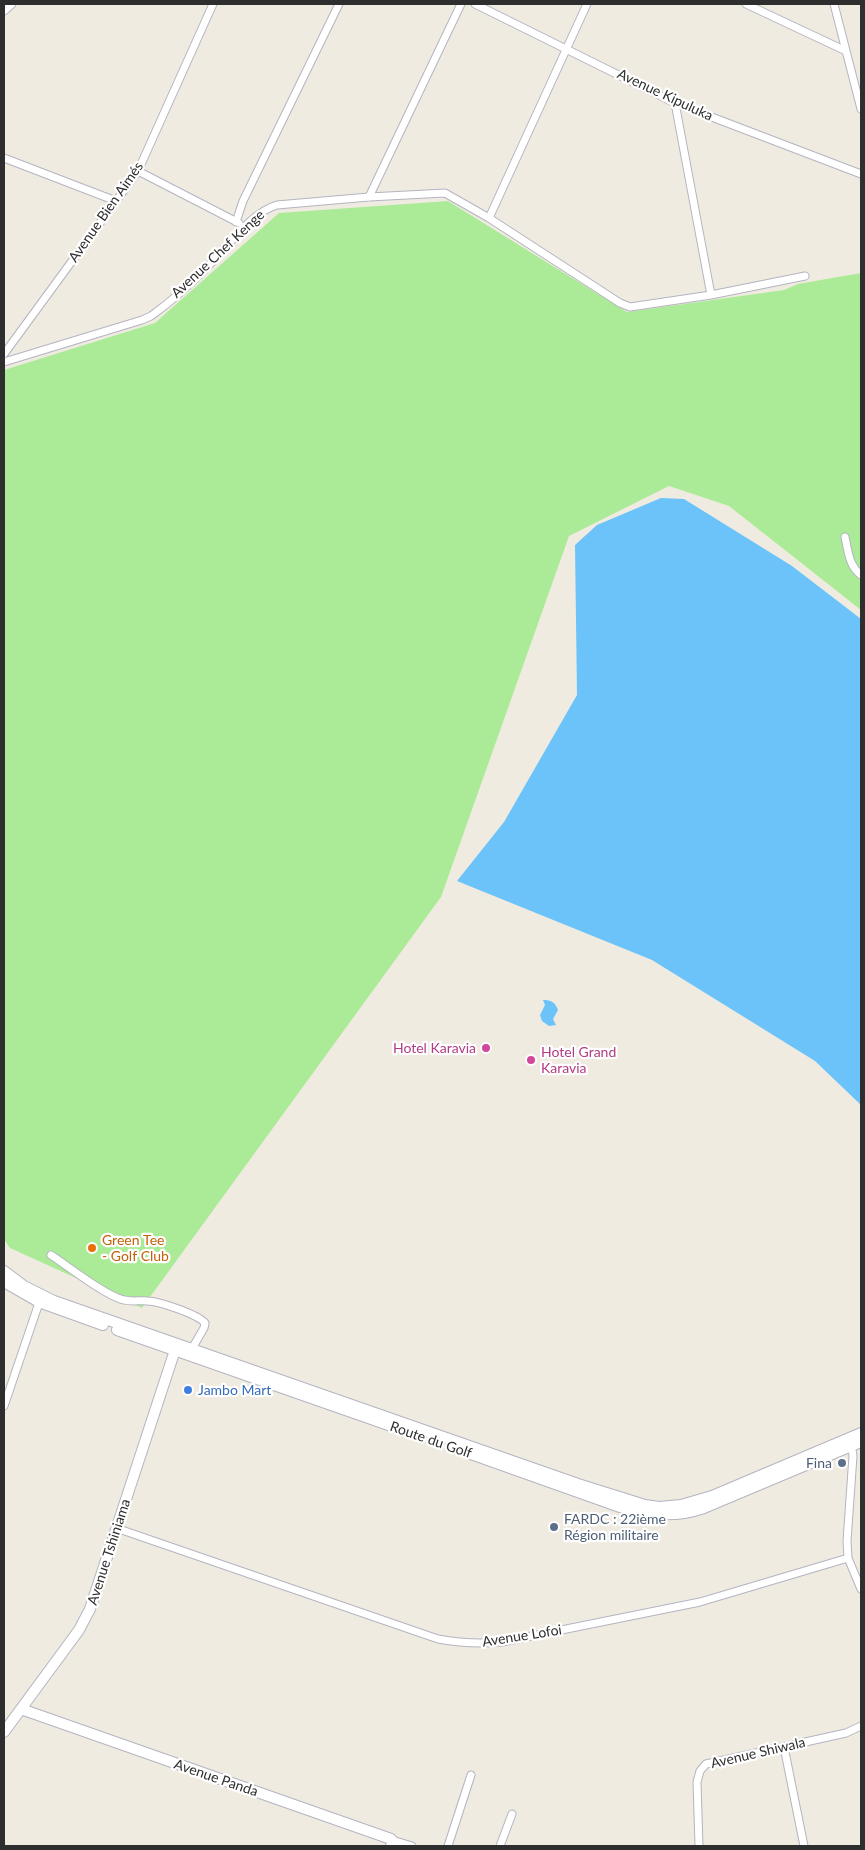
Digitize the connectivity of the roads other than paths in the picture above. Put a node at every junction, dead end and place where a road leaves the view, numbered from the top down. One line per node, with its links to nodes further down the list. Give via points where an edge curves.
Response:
1 (12, 4): 9 (street)
2 (213, 4): 15 (street, Avenue Bien Aimés)
3 (339, 4): 20 (street)
4 (461, 4): 17 (street)
5 (475, 4): 10 (street, Avenue Kipuluka)
6 (587, 4): 10 (street)
7 (746, 4): 11 (street)
8 (834, 4): 11 (street)
9 (4, 11)
10 (566, 50): 12 (street, Avenue Kipuluka); 19 (street)
11 (846, 51): 13 (street)
12 (675, 103): 16 (street, Avenue Kipuluka); 23 (street)
13 (861, 109)
14 (4, 158): 18 (street)
15 (138, 171): 18 (street, Avenue Bien Aimés); 20 (street)
16 (861, 174)
17 (370, 197): 19 (street, Avenue Chef Kenge, via 445,193); 21 (street, Avenue Chef Kenge, via 276,205)
18 (116, 201): 24 (street, Avenue Bien Aimés)
19 (489, 218): 23 (street, via 626,306)
20 (236, 222): 21 (street)
21 (246, 225): 25 (street, Avenue Chef Kenge, via 211,263 151,316)
22 (805, 276): 23 (street)
23 (711, 295)
24 (4, 354)
25 (4, 362)
26 (845, 537): 27 (street, via 849,558)
27 (861, 575)
28 (52, 1255): 33 (street, via 114,1297 156,1302 203,1320 204,1328)
29 (4, 1271): 31 (main road)
30 (4, 1282): 31 (main road, Route du Golf)
31 (40, 1299): 32 (main road, Route du Golf); 34 (street)
32 (176, 1348): 33 (main road, Route du Golf); 37 (main road, Avenue Tshiniama)
33 (190, 1353): 36 (main road, Route du Golf, via 620,1507 656,1515 699,1510)
34 (4, 1406)
35 (861, 1433): 36 (main road, Route du Golf)
36 (854, 1442): 38 (street, via 847,1522)
37 (116, 1528): 38 (street, Avenue Lofoi, via 438,1640 461,1644 502,1642 700,1602); 40 (main road, Avenue Tshiniama, via 85,1620)
38 (848, 1558): 39 (street)
39 (860, 1586)
40 (21, 1709): 42 (main road, Avenue Tshiniama); 46 (main road, Avenue Panda)
41 (861, 1726): 43 (street, Avenue Shiwala, via 846,1733)
42 (4, 1732)
43 (784, 1747): 50 (street, Avenue Shiwala, via 703,1767 697,1782); 51 (street)
44 (471, 1775): 48 (street)
45 (512, 1814): 49 (street)
46 (392, 1843): 47 (street, Avenue Panda)
47 (412, 1846)
48 (448, 1846)
49 (500, 1846)
50 (699, 1846)
51 (804, 1846)

